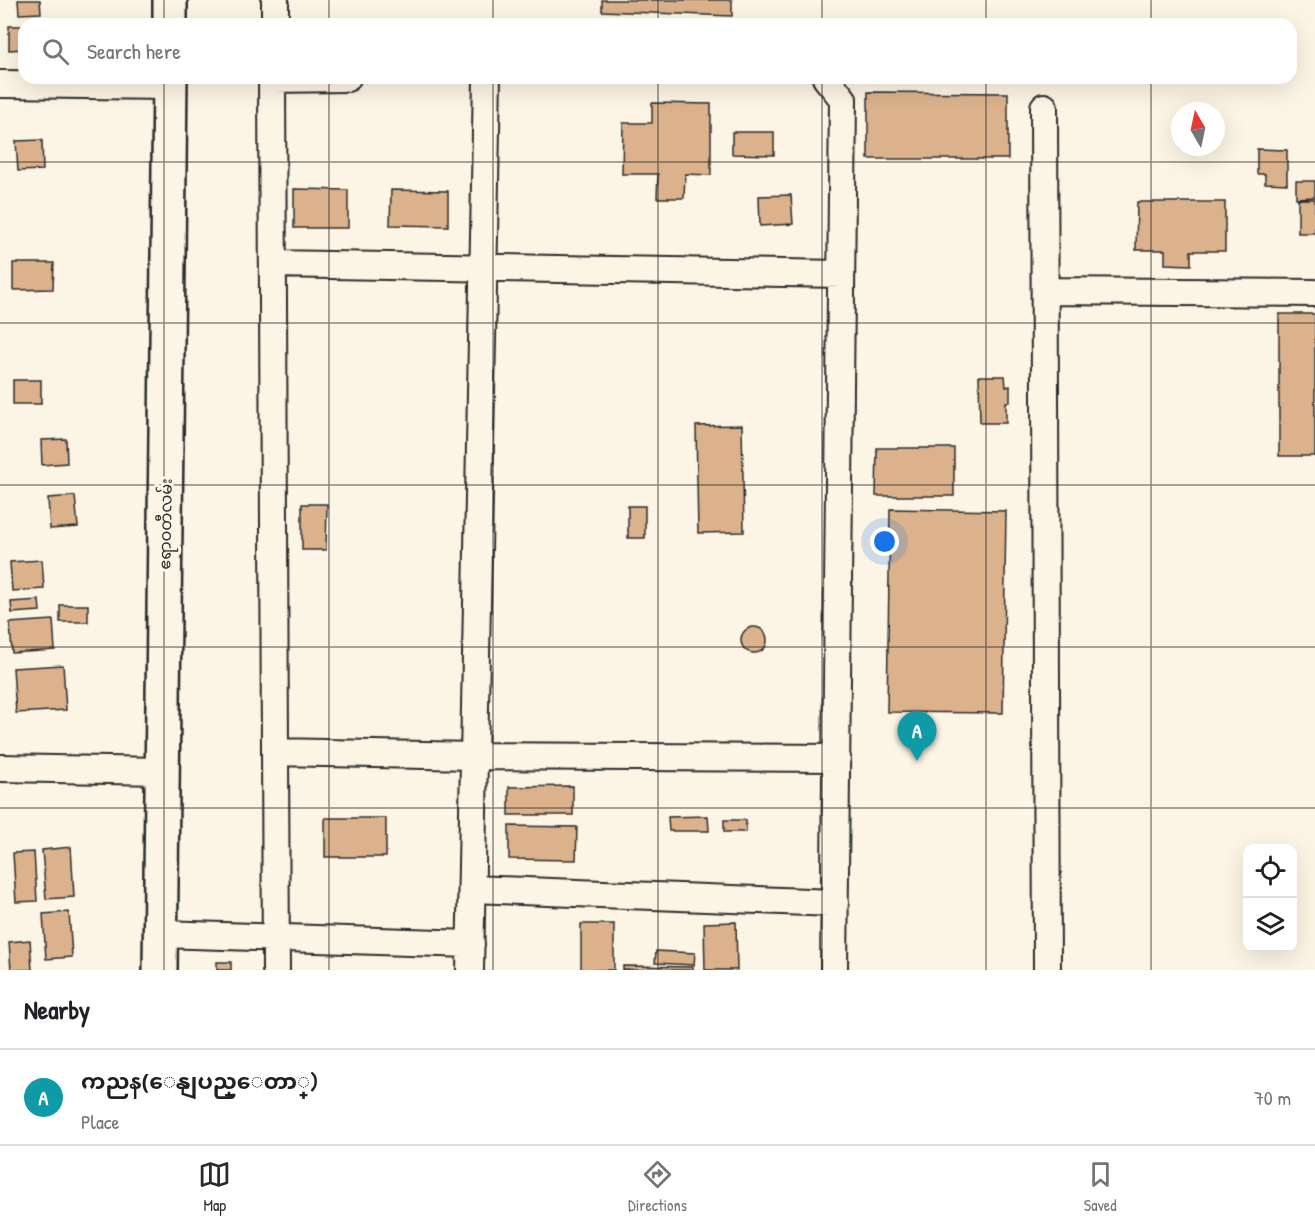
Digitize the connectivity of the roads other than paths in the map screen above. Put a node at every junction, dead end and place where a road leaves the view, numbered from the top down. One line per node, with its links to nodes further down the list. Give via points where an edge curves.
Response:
1 (170, 0): 3 (street)
2 (275, 0): 4 (street)
3 (170, 18)
4 (275, 18)
5 (0, 84): 6 (street)
6 (18, 84)
7 (170, 84): 21 (street, ဧရာဝတီလမ်း)
8 (272, 84): 12 (street)
9 (488, 84): 13 (street)
10 (831, 84): 14 (street, via 843,99)
11 (1044, 106): 15 (street)
12 (273, 264): 13 (street); 17 (street)
13 (484, 268): 14 (street); 18 (street)
14 (841, 274): 19 (street)
15 (1045, 291): 16 (street); 31 (street)
16 (1315, 293)
17 (275, 752): 18 (street); 25 (street)
18 (474, 756): 19 (street); 22 (street)
19 (837, 758): 23 (street)
20 (0, 768): 21 (street)
21 (162, 771): 24 (street, ဧရာဝတီလမ်း)
22 (472, 889): 23 (street); 26 (street)
23 (835, 903): 30 (street)
24 (160, 934): 25 (street); 27 (street, ဧရာဝတီလမ်း)
25 (276, 937): 26 (street); 28 (street)
26 (471, 944): 29 (street)
27 (160, 970)
28 (276, 970)
29 (470, 970)
30 (834, 970)
31 (1047, 970)

